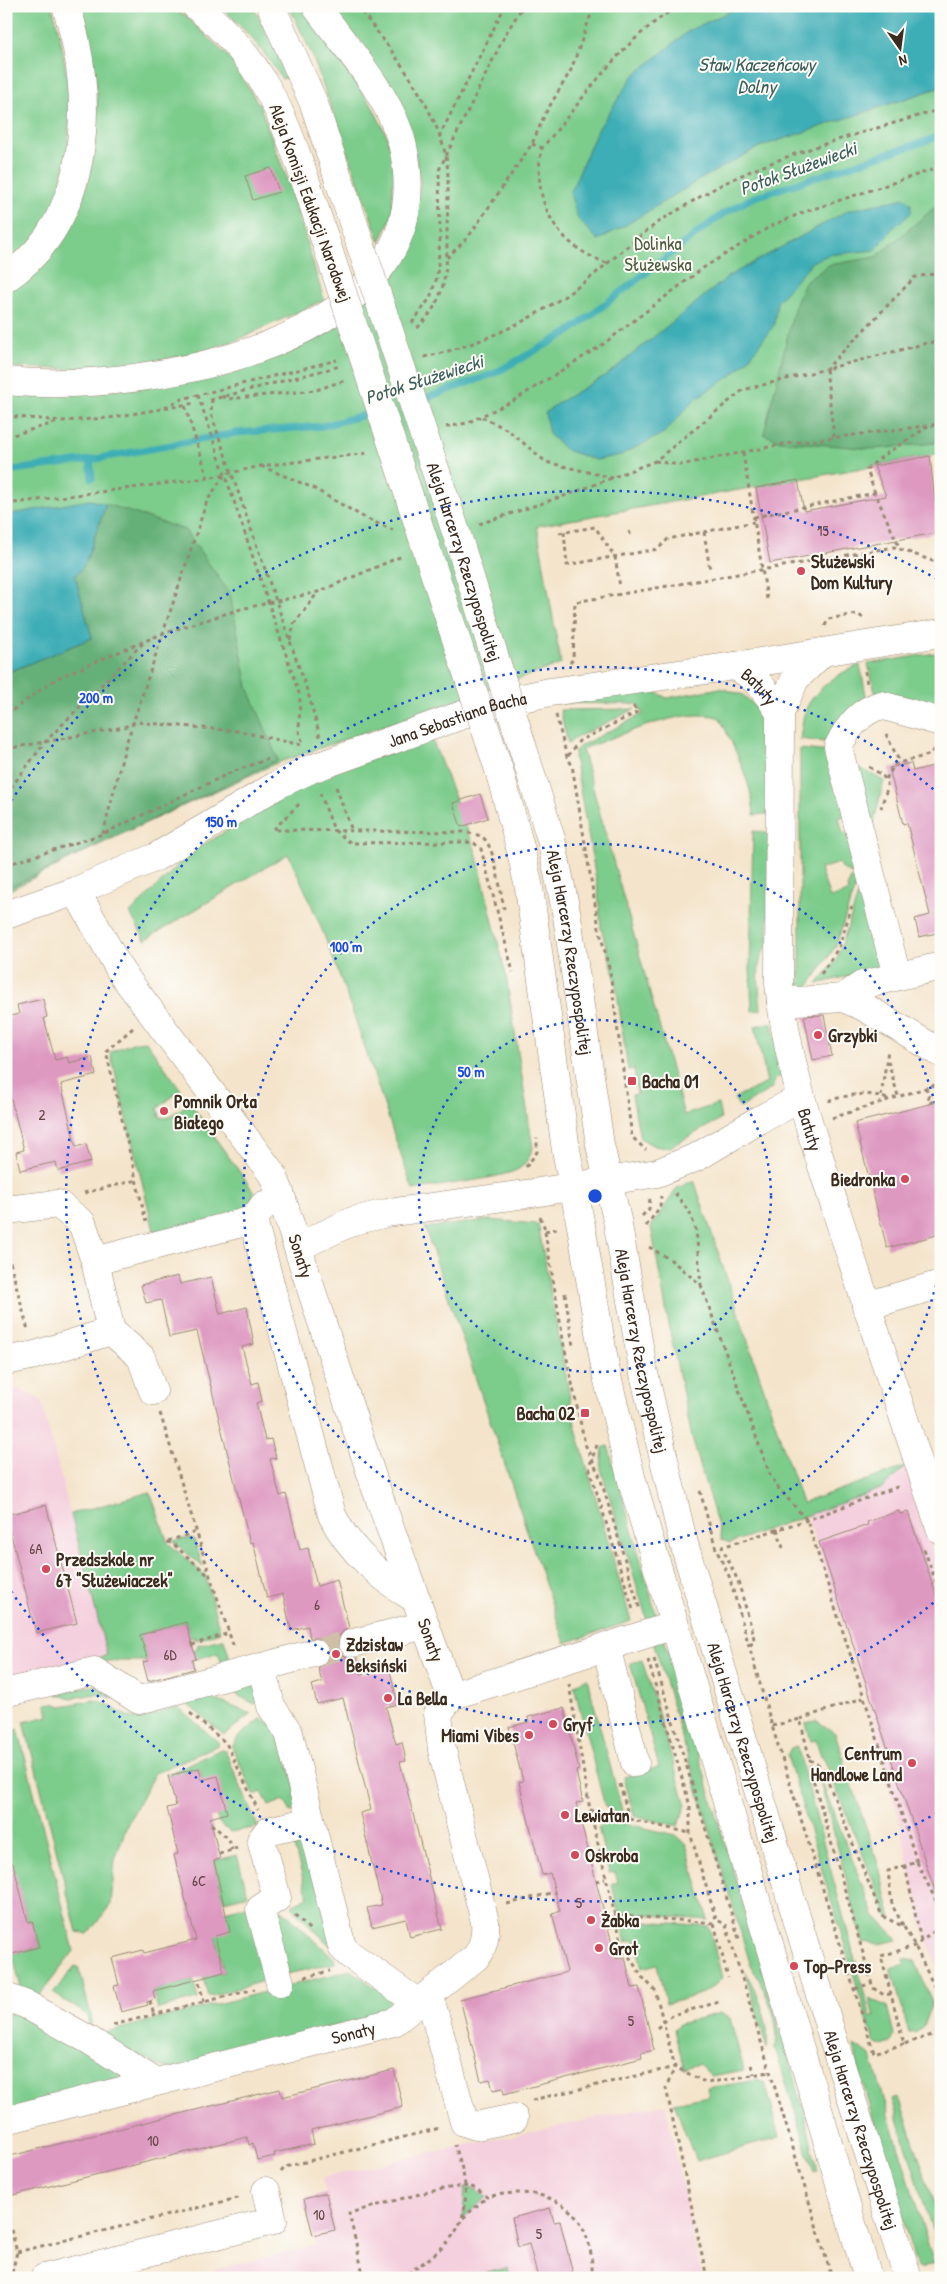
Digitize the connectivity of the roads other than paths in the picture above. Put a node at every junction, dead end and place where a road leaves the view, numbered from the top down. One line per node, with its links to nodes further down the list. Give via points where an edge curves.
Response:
1 (66, 6): 5 (street, via 76,44 80,83 81,130 77,168 66,205 49,236 25,264)
2 (196, 6): 8 (street, Aleja Komisji Edukacji Narodowej, bridge, via 245,52 284,119)
3 (271, 6): 7 (street, Aleja Komisji Edukacji Narodowej, bridge, via 314,104)
4 (316, 6): 6 (street, via 391,114 406,158 407,196 401,227 390,251 369,280 342,304 297,332 215,364 96,382 42,384)
5 (6, 278)
6 (6, 381)
7 (418, 414): 22 (street, Aleja Harcerzy Rzeczypospolitej, bridge, via 515,715 551,839 567,916)
8 (386, 424): 23 (street, Aleja Harcerzy Rzeczypospolitej, bridge, via 499,770 520,847 529,888 553,1072)
9 (941, 633): 10 (street, Jana Sebastiana Bacha)
10 (823, 652): 11 (street, Jana Sebastiana Bacha); 12 (street, Batuty, via 795,679)
11 (735, 666): 12 (street, Batuty, via 752,676); 14 (street, Jana Sebastiana Bacha, via 550,692 493,704 311,769 277,785 156,857)
12 (780, 713): 19 (street, Batuty, via 778,857)
13 (941, 722): 17 (street, via 881,706 872,708 844,733 838,747)
14 (76, 891): 15 (street, Jana Sebastiana Bacha); 24 (street, Sonaty, via 121,972 273,1175)
15 (6, 915)
16 (941, 966): 17 (street)
17 (897, 976): 18 (street, via 862,985)
18 (843, 998): 19 (street); 20 (street)
19 (793, 1001): 21 (street, Batuty, via 787,1042)
20 (941, 1053)
21 (801, 1098): 22 (street, via 678,1166 646,1176); 30 (street, Batuty)
22 (608, 1182): 23 (street); 55 (street, Aleja Harcerzy Rzeczypospolitej, via 643,1369 682,1537)
23 (573, 1187): 27 (street, via 387,1213 353,1221); 37 (street, Aleja Harcerzy Rzeczypospolitej, via 608,1381 632,1481)
24 (279, 1190): 26 (street); 27 (street, Sonaty)
25 (6, 1210): 28 (street, via 58,1204 82,1223)
26 (253, 1220): 28 (street); 35 (street, via 332,1515 339,1530 388,1583)
27 (298, 1247): 35 (street, Sonaty, via 375,1486)
28 (95, 1262): 31 (street)
29 (941, 1284): 30 (street)
30 (866, 1306): 34 (street, Batuty)
31 (110, 1331): 32 (street); 33 (street, via 141,1357)
32 (6, 1361)
33 (153, 1391)
34 (941, 1530)
35 (417, 1600): 36 (street, Sonaty)
36 (425, 1625): 38 (street); 43 (street, Sonaty)
37 (675, 1625): 39 (street); 54 (street, Aleja Harcerzy Rzeczypospolitej)
38 (353, 1643)
39 (606, 1646): 43 (street); 44 (street)
40 (314, 1653): 41 (street)
41 (252, 1670): 42 (street, via 139,1700 94,1671); 45 (street, via 289,1733)
42 (12, 1691)
43 (451, 1696): 48 (street, Sonaty, via 438,1714 442,1750 485,1922 485,1939 476,1957)
44 (635, 1763)
45 (310, 1821): 46 (street, via 268,1832 261,1840 277,1898 260,1909); 48 (street, via 342,1947 362,1964)
46 (280, 1983)
47 (6, 1997): 49 (street, via 89,2040)
48 (424, 1998): 49 (street, Sonaty, via 394,2022); 50 (street, via 460,2135)
49 (155, 2082): 51 (street, Sonaty)
50 (519, 2110)
51 (6, 2120)
52 (266, 2191): 53 (street, via 273,2221)
53 (44, 2278)
54 (868, 2278)
55 (908, 2278)

